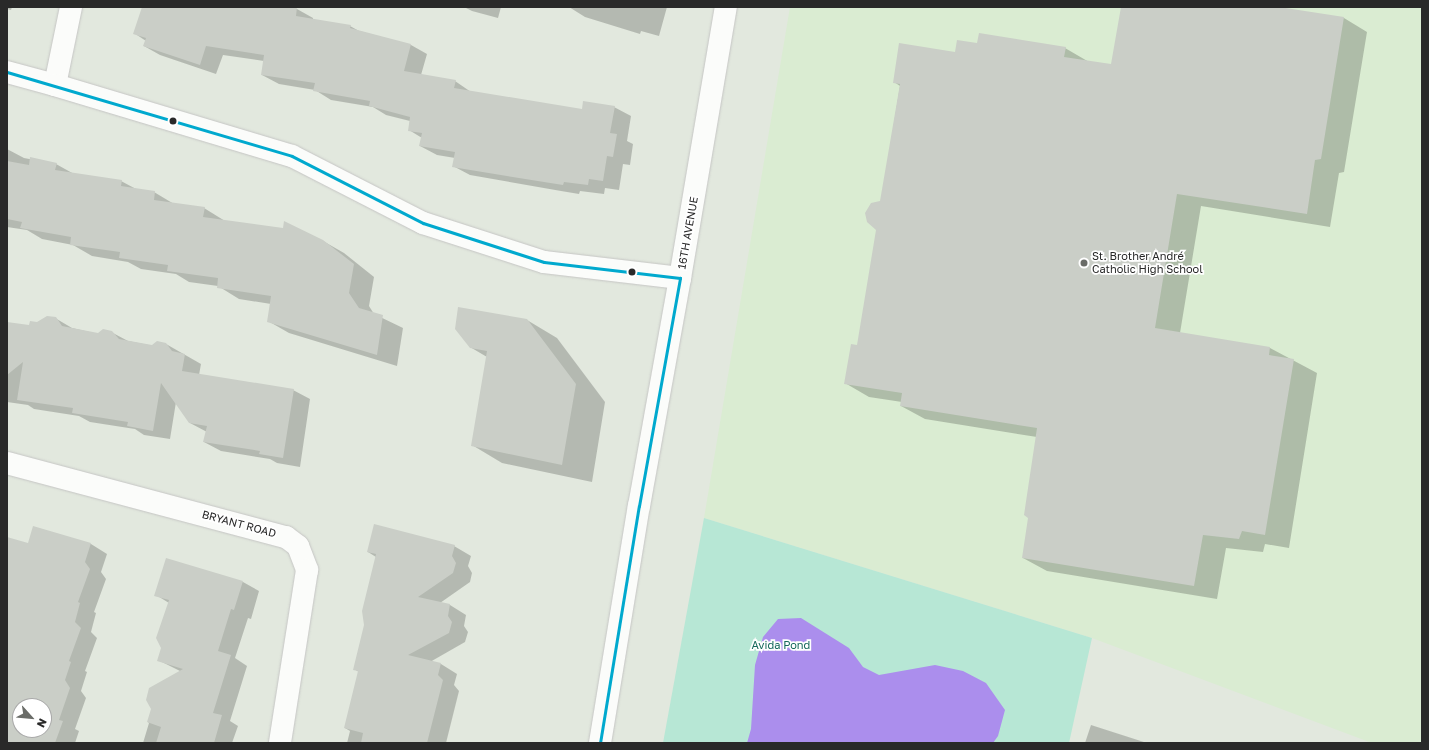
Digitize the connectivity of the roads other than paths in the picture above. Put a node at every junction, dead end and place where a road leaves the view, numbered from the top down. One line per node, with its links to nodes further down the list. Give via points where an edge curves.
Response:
1 (70, 7): 4 (street)
2 (726, 7): 5 (street, 16TH AVENUE)
3 (7, 72): 4 (street)
4 (55, 85): 5 (street, via 292,156 423,223 544,262)
5 (680, 278): 8 (street, 16TH AVENUE)
6 (7, 463): 7 (street, BRYANT ROAD, via 286,537 298,546 307,570)
7 (280, 743)
8 (600, 743)

